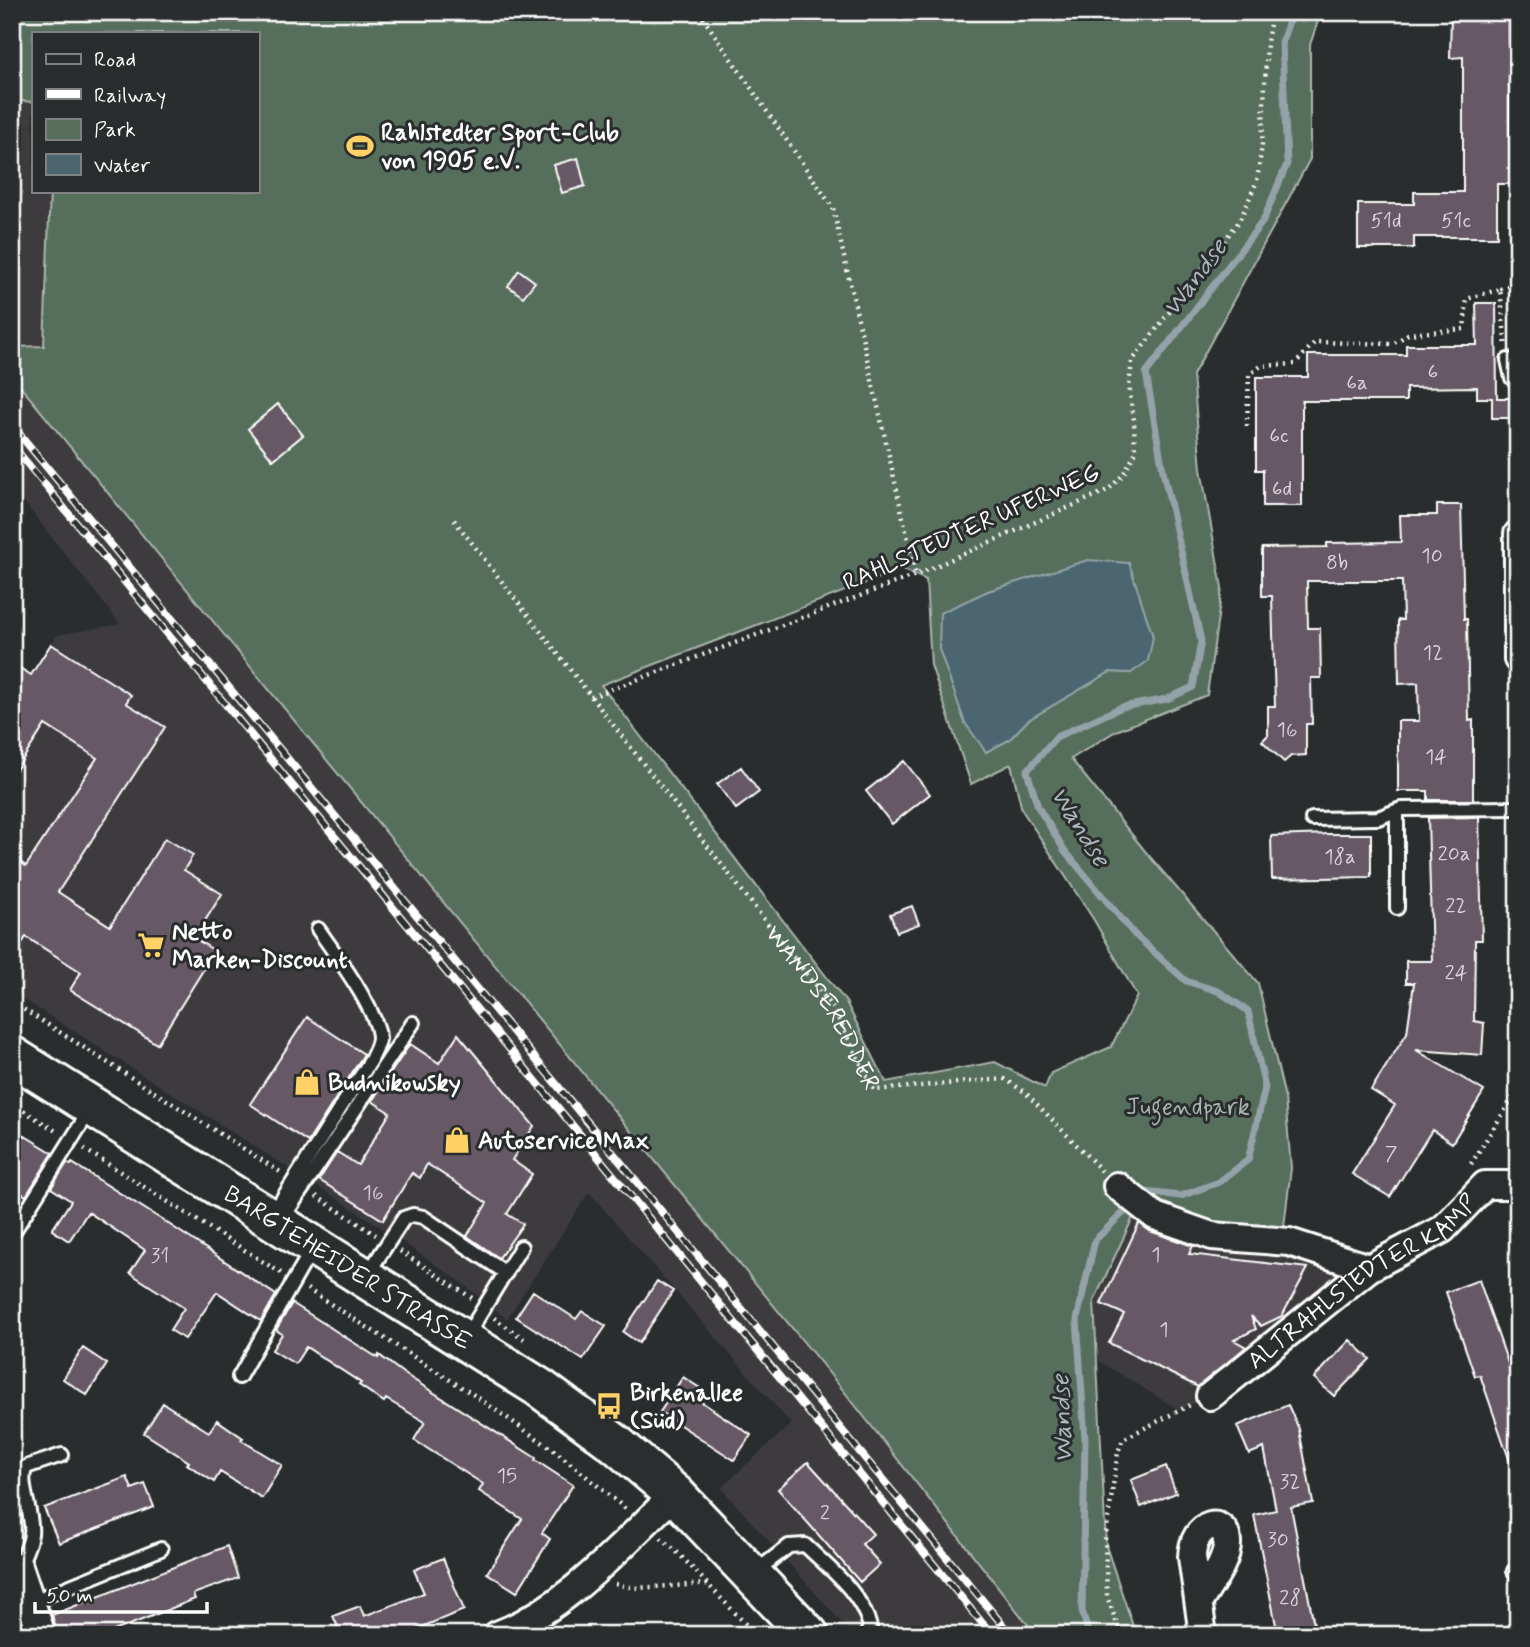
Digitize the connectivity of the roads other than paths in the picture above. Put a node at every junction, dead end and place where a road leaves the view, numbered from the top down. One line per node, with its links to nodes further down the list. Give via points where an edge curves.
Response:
1 (1507, 360): 2 (lane, via 1512,379)
2 (1518, 383)
3 (1518, 534): 4 (street)
4 (1518, 625): 5 (street)
5 (1518, 659)
6 (1518, 808): 7 (lane)
7 (1397, 811): 8 (lane, via 1378,818); 9 (lane)
8 (1312, 819)
9 (1396, 908)
10 (318, 929): 16 (lane, via 374,1021 379,1042)
11 (414, 1023): 16 (lane)
12 (12, 1056): 13 (main road, BARGTEHEIDER STRASSE)
13 (92, 1106): 16 (main road, BARGTEHEIDER STRASSE); 17 (lane)
14 (1518, 1185): 20 (street, ALTRAHLSTEDTER KAMP, via 1485,1185 1443,1228)
15 (1117, 1186): 20 (street, via 1155,1216 1212,1236 1289,1242)
16 (275, 1221): 18 (main road, BARGTEHEIDER STRASSE)
17 (14, 1231)
18 (314, 1246): 22 (main road, BARGTEHEIDER STRASSE); 24 (lane)
19 (521, 1247): 21 (lane)
20 (1369, 1268): 25 (street, ALTRAHLSTEDTER KAMP)
21 (506, 1273): 22 (lane, via 423,1217 413,1215 404,1218); 23 (lane)
22 (365, 1278): 23 (main road, BARGTEHEIDER STRASSE)
23 (464, 1340): 27 (main road, BARGTEHEIDER STRASSE, via 540,1388)
24 (239, 1377)
25 (1210, 1396)
26 (62, 1455): 29 (lane, via 23,1470 31,1535)
27 (676, 1494): 30 (main road, BARGTEHEIDER STRASSE); 34 (street, via 562,1599)
28 (161, 1549): 31 (lane)
29 (16, 1566): 31 (street)
30 (752, 1574): 35 (main road, BARGTEHEIDER STRASSE); 36 (lane, via 789,1546 805,1545 856,1597 870,1627)
31 (31, 1602): 33 (street)
32 (1199, 1602): 37 (street)
33 (42, 1635)
34 (497, 1635)
35 (809, 1635)
36 (866, 1635)
37 (1203, 1635)

